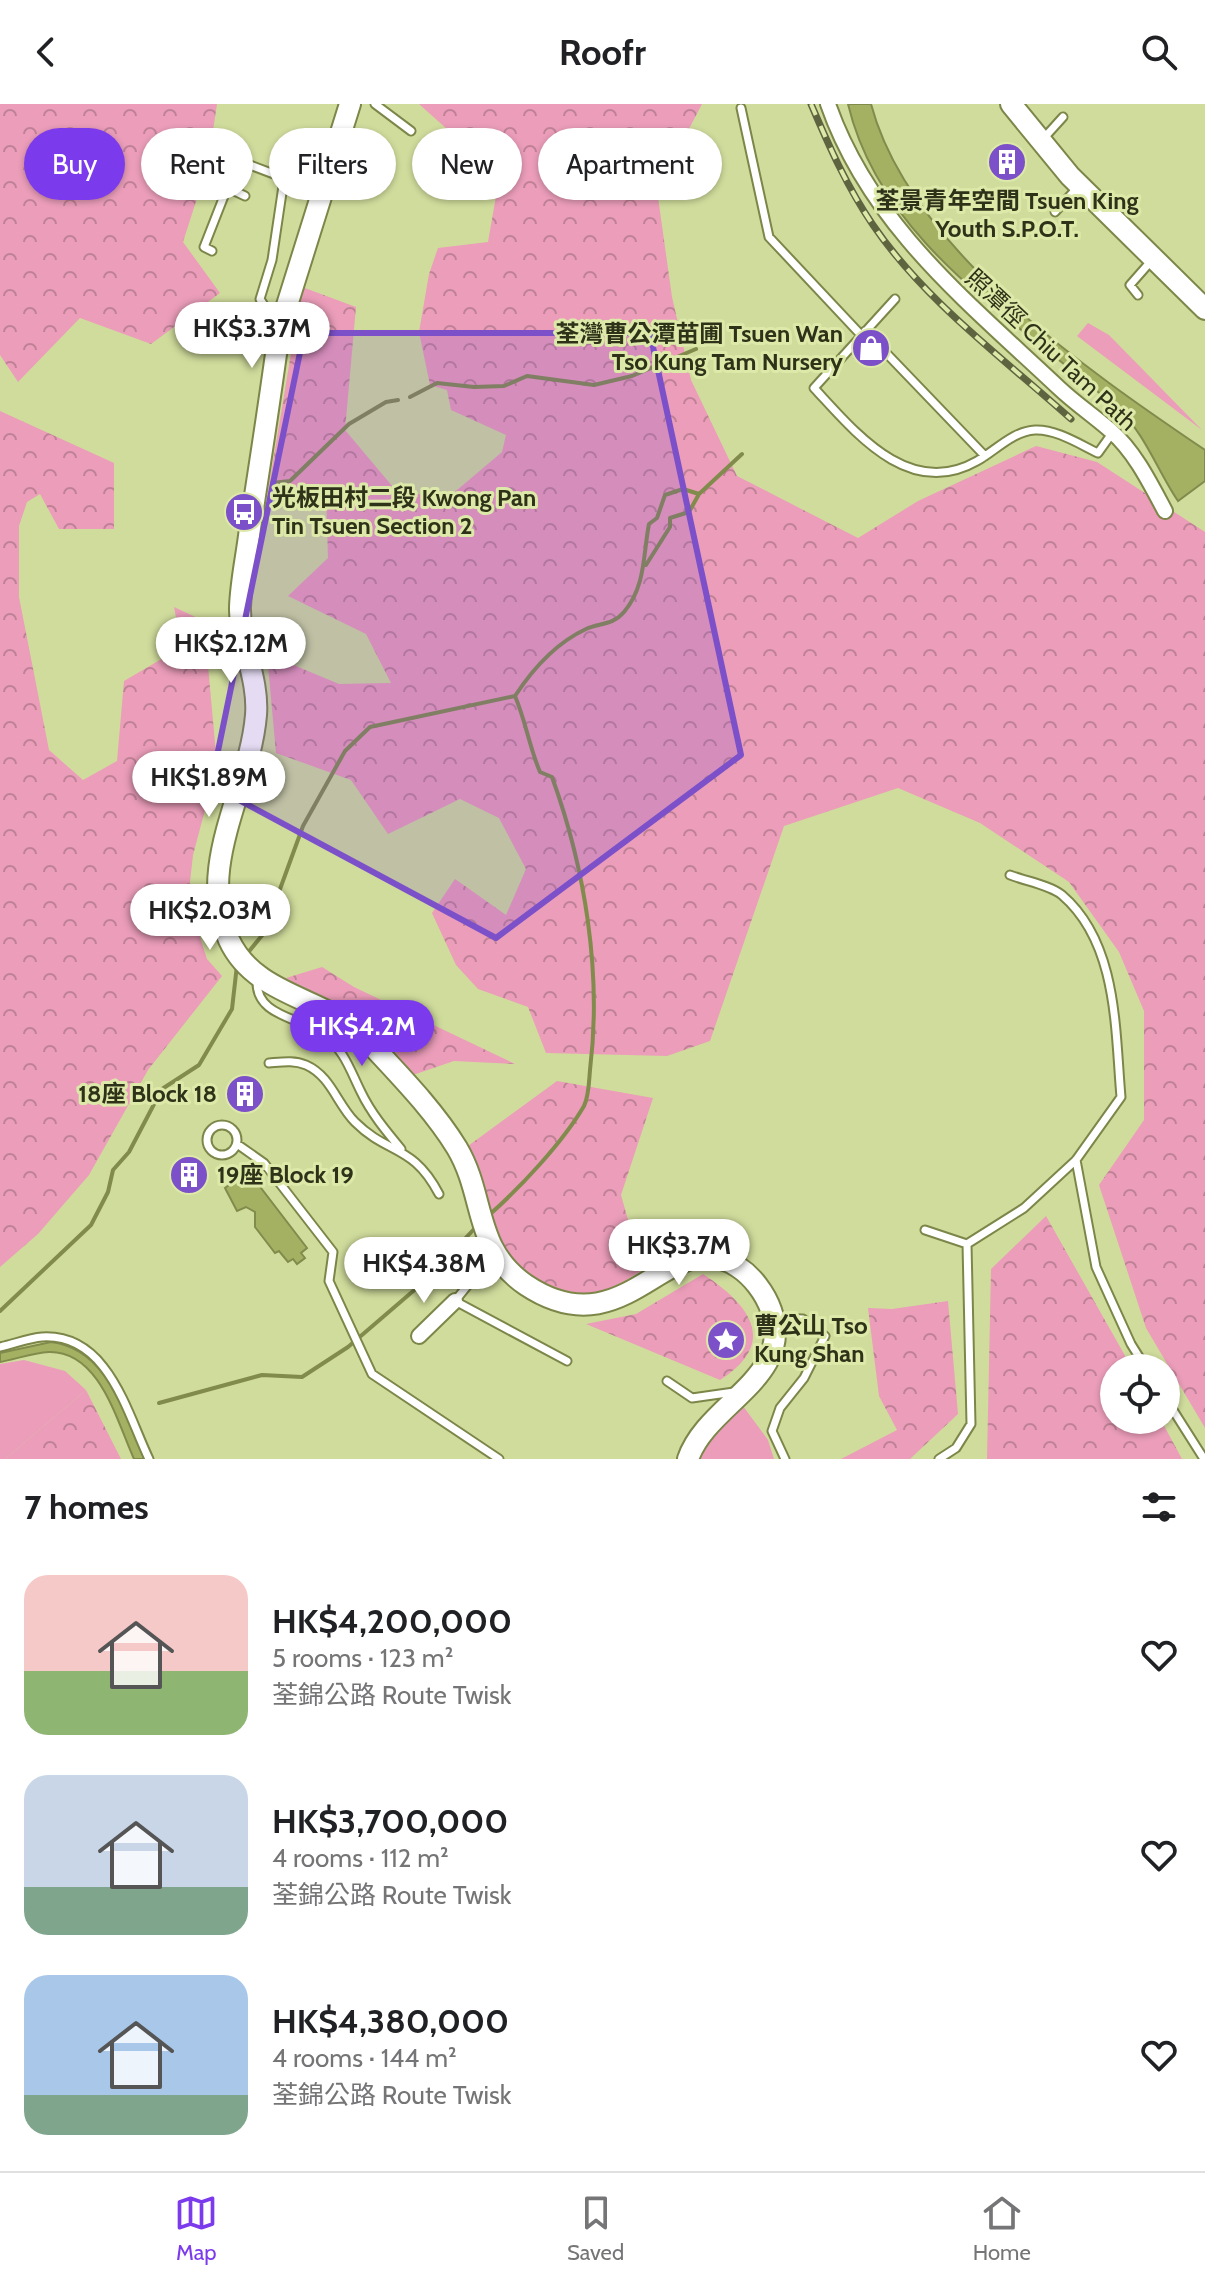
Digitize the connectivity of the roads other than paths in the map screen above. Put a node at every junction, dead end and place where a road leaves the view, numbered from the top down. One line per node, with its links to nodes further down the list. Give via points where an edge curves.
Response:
1 (350, 104): 18 (main road)
2 (375, 104): 7 (lane)
3 (828, 104): 20 (street, 照潭徑 Chiu Tam Path, via 875,200 927,263)
4 (1011, 104): 8 (main road)
5 (741, 108): 19 (lane, via 769,237)
6 (1063, 117): 8 (lane)
7 (411, 131)
8 (1040, 143): 10 (main road)
9 (253, 166): 18 (lane, via 283,183 272,260 260,299 267,310)
10 (1079, 185): 12 (lane); 14 (main road)
11 (221, 200): 13 (lane, via 204,247)
12 (1055, 212)
13 (212, 251)
14 (1154, 258): 15 (lane, via 1132,281); 17 (main road)
15 (1138, 295)
16 (895, 299): 19 (lane)
17 (1205, 309)
18 (283, 318): 24 (main road, via 240,611 256,711 217,885 221,920)
19 (863, 333): 21 (lane); 21 (lane, via 814,388 858,434 881,456 919,471 955,470)
20 (1113, 432): 21 (lane, via 1098,453 1045,430 1032,430 1018,433); 22 (street, 照潭徑 Chiu Tam Path)
21 (985, 456)
22 (1165, 511)
23 (1010, 875): 28 (lane, via 1061,894 1096,939 1113,1005 1121,1097)
24 (250, 969): 27 (lane, via 265,1006 311,1026 338,1047 379,1122); 32 (main road, via 356,1028 446,1130 471,1172)
25 (269, 1063): 27 (lane, via 288,1061 321,1075 353,1120 383,1143)
26 (237, 1144): 26 (lane, via 231,1153 215,1154 207,1136 213,1127 228,1126); 43 (lane, via 264,1163 333,1252 329,1281 372,1374)
27 (401, 1149): 29 (lane, via 430,1176)
28 (1076, 1160): 31 (lane, via 1024,1208); 37 (lane, via 1096,1267)
29 (439, 1194)
30 (925, 1230): 31 (lane)
31 (967, 1244): 46 (lane, via 971,1424 956,1448)
32 (493, 1253): 33 (lane); 34 (main road, via 527,1286 571,1304 612,1301 686,1259 719,1257 752,1279)
33 (455, 1301): 35 (street); 38 (lane)
34 (773, 1318): 40 (main road, via 770,1358); 45 (lane, via 803,1319 825,1336 806,1380 780,1408 772,1431)
35 (419, 1336)
36 (0, 1347): 42 (lane, via 42,1337 94,1355 111,1378)
37 (1137, 1354)
38 (567, 1361)
39 (667, 1381): 40 (lane, via 698,1398)
40 (748, 1388): 44 (main road, via 708,1423)
41 (1180, 1421): 47 (lane)
42 (149, 1459)
43 (499, 1459)
44 (688, 1459)
45 (785, 1459)
46 (939, 1459)
47 (1204, 1459)

